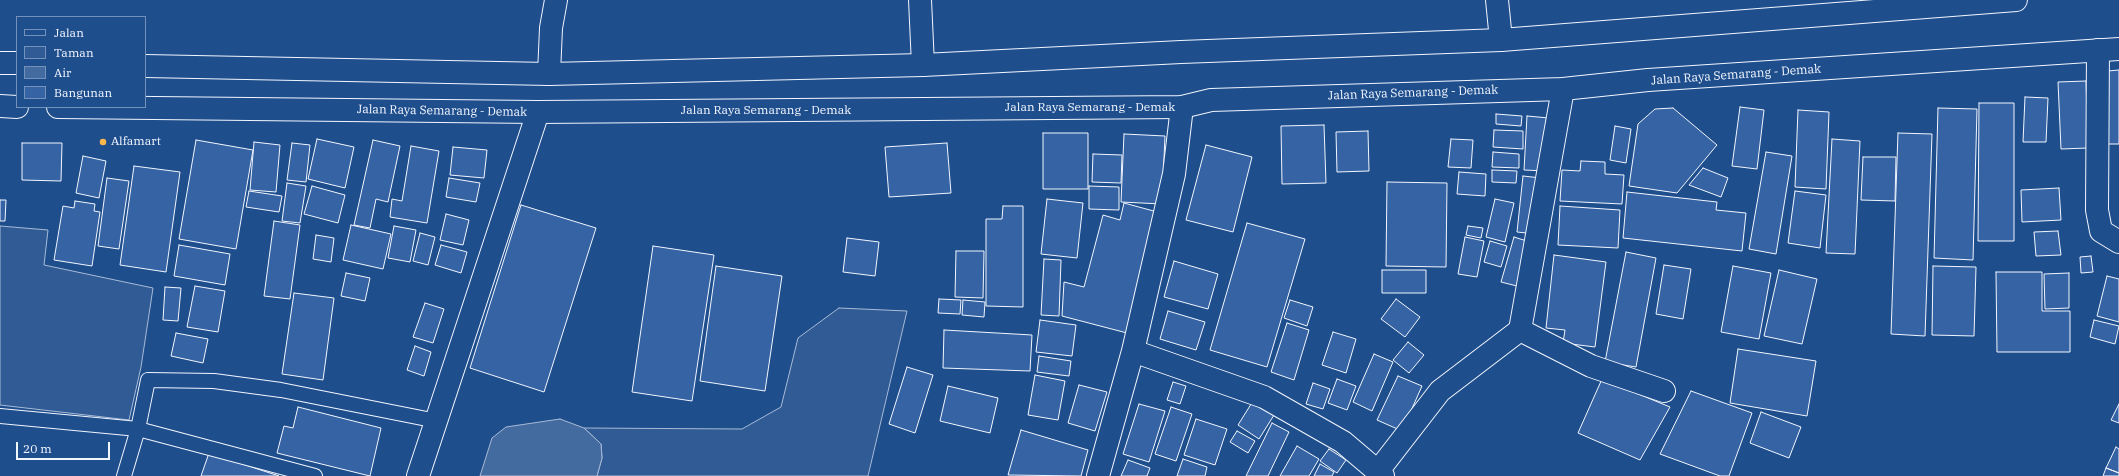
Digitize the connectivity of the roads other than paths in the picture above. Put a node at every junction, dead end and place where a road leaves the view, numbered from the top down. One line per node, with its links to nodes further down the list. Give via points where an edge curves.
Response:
1 (556, 0): 12 (main road, via 551,28)
2 (1497, 0): 5 (main road)
3 (2016, 0): 5 (main road)
4 (920, 6): 10 (main road)
5 (1501, 40): 10 (main road)
6 (2119, 49): 7 (main road, Jalan Raya Semarang - Demak)
7 (2098, 50): 13 (main road, Jalan Raya Semarang - Demak); 19 (main road, via 2097,210 2101,231)
8 (0, 63): 9 (main road)
9 (16, 63)
10 (923, 65): 12 (main road)
11 (146, 66): 12 (main road)
12 (549, 74)
13 (1562, 88): 16 (main road, Jalan Raya Semarang - Demak, via 1211,100); 20 (main road)
14 (0, 106): 15 (main road)
15 (16, 106)
16 (1182, 107): 18 (main road, Jalan Raya Semarang - Demak); 21 (main road, via 1174,174)
17 (146, 108): 18 (main road, Jalan Raya Semarang - Demak)
18 (538, 112): 24 (main road)
19 (2119, 242)
20 (1520, 330): 22 (main road, via 1591,366); 26 (main road, via 1440,391)
21 (1133, 351): 26 (main road, via 1264,397 1343,442); 30 (main road)
22 (1664, 391)
23 (0, 416): 25 (lane)
24 (437, 422): 25 (lane, via 281,390 214,381 148,380); 29 (main road)
25 (138, 429): 27 (lane); 28 (lane)
26 (1381, 474)
27 (124, 476)
28 (315, 476)
29 (418, 476)
30 (1098, 476)

